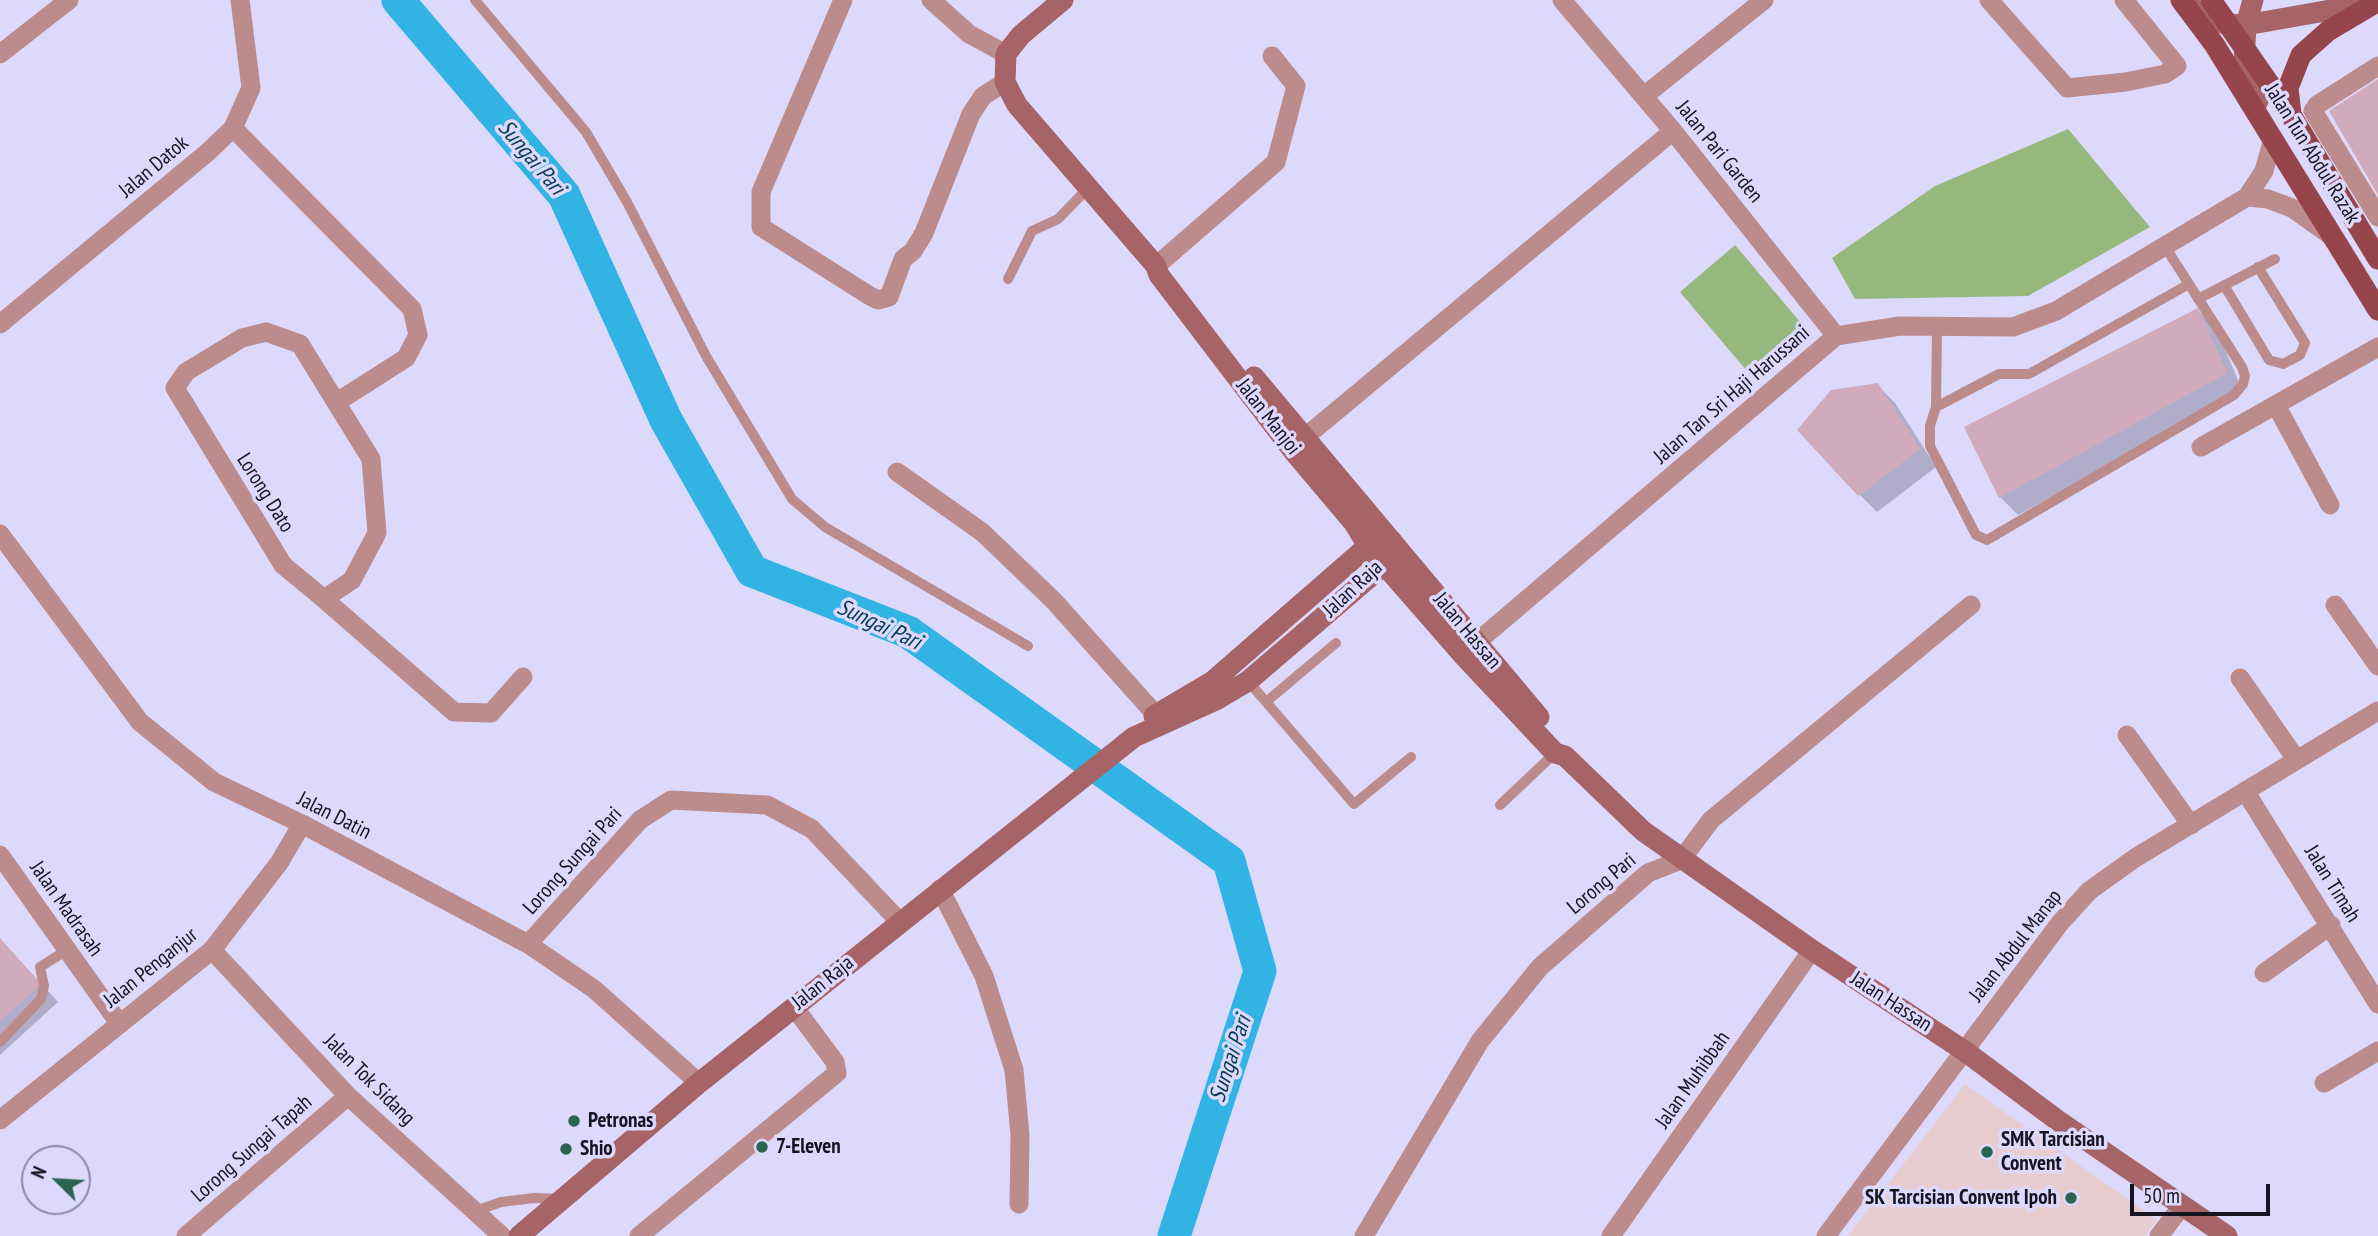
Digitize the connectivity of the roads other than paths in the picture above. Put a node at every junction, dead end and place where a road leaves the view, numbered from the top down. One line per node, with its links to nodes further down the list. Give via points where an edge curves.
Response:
1 (69, 0): 17 (street)
2 (240, 0): 24 (street, Jalan Datok, via 251,89)
3 (475, 0): 60 (lane, via 586,132 706,356 792,499 825,527)
4 (843, 0): 21 (street, via 761,192 761,227 870,296 878,300 889,297 904,259 923,233 971,114 983,96)
5 (932, 0): 18 (street, via 969,34)
6 (1063, 0): 18 (street)
7 (1562, 0): 22 (street, Jalan Pari Garden)
8 (1764, 0): 22 (street)
9 (1989, 0): 10 (street, via 2067,88 2126,82 2165,74 2177,66)
10 (2123, 0)
11 (2211, 0): 15 (main road, Jalan Tun Abdul Razak)
12 (2253, 0): 15 (street)
13 (2183, 2): 15 (street); 26 (main road, Jalan Tun Abdul Razak)
14 (2377, 2): 15 (street); 23 (main road, via 2328,31 2301,55 2288,88)
15 (2236, 24): 16 (main road, Jalan Tun Abdul Razak)
16 (2243, 50): 23 (main road, Jalan Tun Abdul Razak); 26 (street, Jalan Tun Abdul Razak, via 2248,83)
17 (0, 54)
18 (1006, 54): 21 (street)
19 (1272, 56): 34 (street, via 1296,86 1276,162)
20 (2378, 66): 29 (street, via 2313,111)
21 (1004, 82): 27 (street, Jalan Manjoi, via 1017,105)
22 (1644, 96): 25 (street, Jalan Pari Garden)
23 (2291, 115): 33 (main road, Jalan Tun Abdul Razak)
24 (233, 128): 41 (street, Jalan Datok); 45 (street, via 412,309 418,335 406,358)
25 (1674, 131): 43 (street, Jalan Pari Garden); 48 (street)
26 (2273, 139): 28 (street, Jalan Tan Sri Haji Harussani, via 2264,171); 30 (main road, Jalan Tun Abdul Razak)
27 (1088, 188): 34 (street, Jalan Manjoi); 36 (lane, via 1058,219 1032,231)
28 (2247, 197): 30 (street, via 2292,208); 31 (street, Jalan Tan Sri Haji Harussani)
29 (2378, 217)
30 (2334, 238): 40 (main road, Jalan Tun Abdul Razak)
31 (2164, 244): 37 (lane); 42 (street, Jalan Tan Sri Haji Harussani, via 2056,311 2013,327)
32 (2275, 259): 35 (lane)
33 (2378, 260)
34 (1156, 266): 48 (street, Jalan Manjoi, via 1166,270); 54 (street, Jalan Manjoi)
35 (2258, 267): 38 (lane); 38 (lane, via 2305,343 2300,355 2283,364 2269,360)
36 (1008, 279)
37 (2189, 284): 39 (lane); 47 (lane, via 2029,374 1999,374)
38 (2224, 285): 39 (lane)
39 (2199, 299): 47 (lane, via 2242,367 2245,376 2238,389 1987,540 1976,535 1930,446)
40 (2378, 310)
41 (0, 324)
42 (1937, 327): 43 (street, Jalan Tan Sri Haji Harussani, via 1899,326); 47 (lane)
43 (1836, 336): 61 (street, Jalan Tan Sri Haji Harussani)
44 (2378, 347): 46 (street)
45 (337, 402): 56 (street, Lorong Dato, via 371,459 377,533 352,580); 56 (street, Lorong Dato, via 300,344 266,332 230,344 186,372 175,388 283,565)
46 (2276, 405): 49 (street); 51 (street)
47 (1936, 407)
48 (1304, 438): 53 (street, Jalan Manjoi)
49 (2201, 447)
50 (897, 472): 68 (street, via 982,532 1054,601)
51 (2330, 505)
52 (0, 534): 76 (street, Jalan Datin, via 140,722 214,782)
53 (1392, 541): 54 (street, Jalan Raja); 55 (street, Jalan Raja); 61 (street, Jalan Hassan)
54 (1368, 545): 55 (street, Jalan Manjoi); 68 (street, Jalan Raja, via 1213,681)
55 (1384, 565): 61 (street, Jalan Hassan); 65 (street, Jalan Raja)
56 (324, 599): 63 (street, via 454,712 491,713)
57 (1971, 605): 79 (street, via 1711,820)
58 (2335, 606): 62 (street)
59 (1336, 643): 66 (lane)
60 (1028, 646)
61 (1470, 649): 71 (street, Jalan Hassan, via 1562,744)
62 (2378, 666)
63 (523, 677)
64 (2240, 678): 73 (street)
65 (1248, 681): 66 (lane); 70 (street, Jalan Raja)
66 (1266, 702): 72 (lane, via 1353,804)
67 (2378, 712): 73 (street, Jalan Abdul Manap)
68 (1156, 715): 70 (street, Jalan Raja, via 1142,724)
69 (2127, 736): 77 (street)
70 (1134, 737): 80 (street, Jalan Raja)
71 (1560, 755): 75 (lane); 79 (street, Jalan Hassan)
72 (1411, 757)
73 (2296, 760): 74 (street, Jalan Abdul Manap)
74 (2245, 791): 77 (street, Jalan Abdul Manap); 82 (street, Jalan Timah)
75 (1500, 805)
76 (302, 824): 83 (street, Jalan Datin); 85 (street, Jalan Penganjur, via 279,863)
77 (2191, 825): 93 (street, Jalan Abdul Manap, via 2089,891 2060,923)
78 (0, 855): 84 (street, Jalan Madrasah)
79 (1681, 860): 86 (street, Jalan Hassan); 106 (street, Lorong Pari, via 1648,873 1540,967 1480,1041)
80 (940, 890): 81 (street, Jalan Raja); 99 (street, via 984,976 1014,1070 1020,1135)
81 (899, 921): 83 (street, Lorong Sungai Pari, via 812,829 767,804 671,800 640,820); 89 (street, Jalan Raja)
82 (2331, 925): 87 (street); 88 (street, Jalan Timah)
83 (528, 944): 94 (street, Jalan Datin, via 594,989)
84 (67, 950): 90 (street, Jalan Madrasah); 91 (lane, via 40,967 41,999)
85 (212, 950): 90 (street, Jalan Penganjur); 96 (street, Jalan Tok Sidang)
86 (1812, 950): 93 (street, Jalan Hassan); 107 (street, Jalan Muhibbah)
87 (2264, 973)
88 (2378, 1004)
89 (794, 1007): 94 (street, Jalan Raja); 105 (street, via 835,1062 837,1073)
90 (119, 1023): 97 (street, Jalan Penganjur)
91 (0, 1042)
92 (2378, 1051): 95 (street)
93 (1966, 1052): 100 (street, Jalan Hassan); 108 (street, Jalan Abdul Manap)
94 (699, 1083): 98 (street, Jalan Raja)
95 (2324, 1083)
96 (348, 1096): 101 (street, Jalan Tok Sidang); 102 (street, Lorong Sungai Tapah)
97 (0, 1120)
98 (563, 1199): 101 (lane, via 501,1202); 104 (street, Jalan Raja)
99 (1019, 1204)
100 (2182, 1206): 109 (street); 110 (street, Jalan Hassan)
101 (475, 1211): 103 (street, Jalan Tok Sidang)
102 (186, 1236)
103 (502, 1236)
104 (519, 1236)
105 (639, 1236)
106 (1364, 1236)
107 (1611, 1236)
108 (1826, 1236)
109 (2160, 1236)
110 (2227, 1236)

